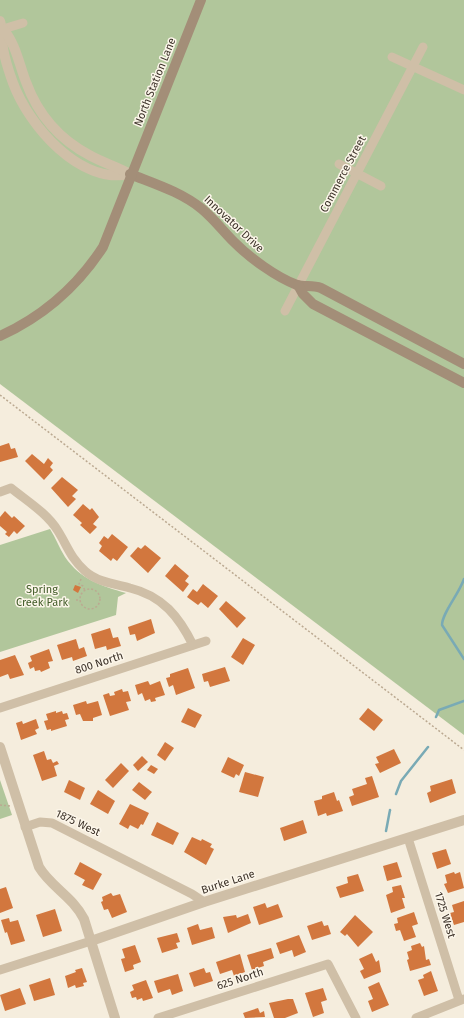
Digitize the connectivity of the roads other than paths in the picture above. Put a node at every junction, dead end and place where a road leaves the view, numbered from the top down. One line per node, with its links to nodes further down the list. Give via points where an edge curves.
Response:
1 (201, 0): 9 (main road, North Station Lane)
2 (23, 23): 3 (street)
3 (1, 27): 9 (street, Innovator Drive, via 13,43 34,100 51,125 81,151)
4 (423, 47): 6 (street, Commerce Street)
5 (392, 57): 6 (street)
6 (413, 67): 7 (street); 10 (street, Commerce Street)
7 (464, 90)
8 (339, 164): 10 (street)
9 (130, 174): 12 (main road, Innovator Drive, via 193,202 250,256); 14 (main road, North Station Lane, via 109,235 88,269 48,309)
10 (357, 174): 11 (street); 12 (street, Commerce Street)
11 (381, 186)
12 (298, 285): 13 (street, Commerce Street); 15 (main road, Innovator Drive, via 321,288); 16 (main road, Innovator Drive, via 313,304)
13 (285, 311)
14 (0, 336)
15 (464, 364)
16 (464, 383)
17 (0, 492): 19 (street, via 11,488 38,509 58,531 67,550 87,572 100,579 147,594 172,610)
18 (206, 641): 19 (street, 800 North)
19 (193, 645): 20 (street, 800 North)
20 (0, 708)
21 (0, 747): 23 (street)
22 (464, 820): 24 (street, Burke Lane)
23 (25, 827): 25 (street, 1875 West, via 40,822 52,823); 26 (street, via 33,853 44,875 78,908)
24 (408, 838): 25 (street, Burke Lane); 28 (street, 1725 West)
25 (204, 902): 26 (street, Burke Lane)
26 (91, 941): 27 (street, Burke Lane); 29 (street)
27 (0, 970)
28 (462, 1000): 32 (street)
29 (115, 1018)
30 (158, 1018): 31 (street, 625 North, via 328,964)
31 (356, 1018)
32 (416, 1018)

